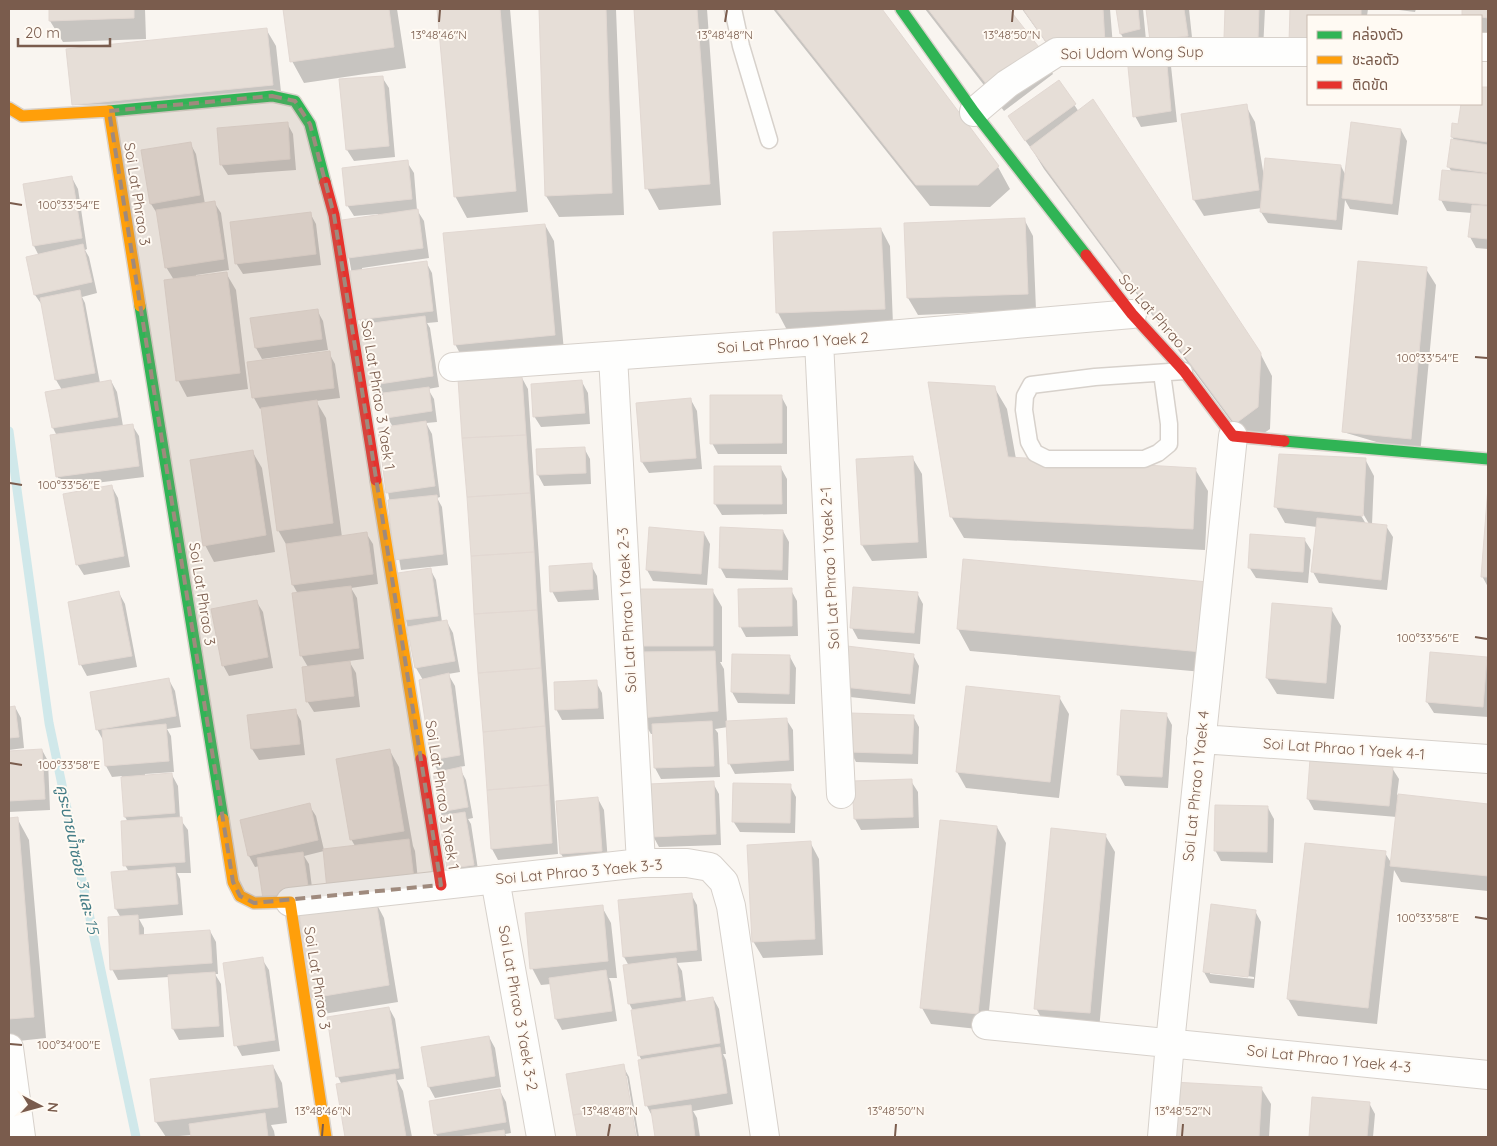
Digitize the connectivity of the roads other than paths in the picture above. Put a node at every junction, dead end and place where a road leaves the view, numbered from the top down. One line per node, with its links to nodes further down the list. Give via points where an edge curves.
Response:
1 (733, 9): 7 (lane)
2 (901, 9): 6 (street, Soi Lat Phrao 1)
3 (1307, 52): 6 (street, Soi Udom Wong Sup, via 1057,52 1007,84)
4 (9, 108): 5 (street, via 22,116)
5 (109, 111): 21 (street, Soi Lat Phrao 3 Yaek 1, via 272,96 295,100 310,124 334,215); 22 (street, Soi Lat Phrao 3, via 232,882 240,896 254,903)
6 (974, 112): 8 (street, Soi Lat Phrao 1)
7 (769, 140)
8 (1132, 314): 9 (street, Soi Lat Phrao 1 Yaek 2); 12 (street, Soi Lat Phrao 1)
9 (819, 341): 10 (street, Soi Lat Phrao 1 Yaek 2); 18 (street, Soi Lat Phrao 1 Yaek 2-1)
10 (613, 356): 11 (street, Soi Lat Phrao 1 Yaek 2); 19 (street, Soi Lat Phrao 1 Yaek 2-3)
11 (453, 367)
12 (1184, 371): 13 (lane); 14 (street, Soi Lat Phrao 1)
13 (1162, 373): 13 (lane, via 1031,385 1025,396 1024,410 1034,453 1047,459 1144,459 1158,454 1169,444)
14 (1233, 436): 15 (street); 16 (street, Soi Lat Phrao 1 Yaek 4)
15 (1488, 459)
16 (1200, 739): 17 (street, Soi Lat Phrao 1 Yaek 4-1); 24 (street, Soi Lat Phrao 1 Yaek 4)
17 (1488, 758)
18 (841, 794)
19 (641, 864): 20 (street, Soi Lat Phrao 3 Yaek 3-3); 30 (street, Soi Lat Phrao 3 Yaek 3-3, via 687,863 710,867 724,882)
20 (496, 879): 21 (street, Soi Lat Phrao 3 Yaek 3-3); 29 (street, Soi Lat Phrao 3 Yaek 3-2)
21 (441, 885): 22 (street, Soi Lat Phrao 3 Yaek 3-3)
22 (290, 902): 28 (street, Soi Lat Phrao 3)
23 (986, 1025): 24 (street, Soi Lat Phrao 1 Yaek 4-3)
24 (1170, 1043): 26 (street, Soi Lat Phrao 1 Yaek 4-3); 31 (street, Soi Lat Phrao 1 Yaek 4)
25 (9, 1048): 27 (street)
26 (1488, 1075)
27 (21, 1137)
28 (326, 1137)
29 (541, 1137)
30 (766, 1137)
31 (1162, 1137)

